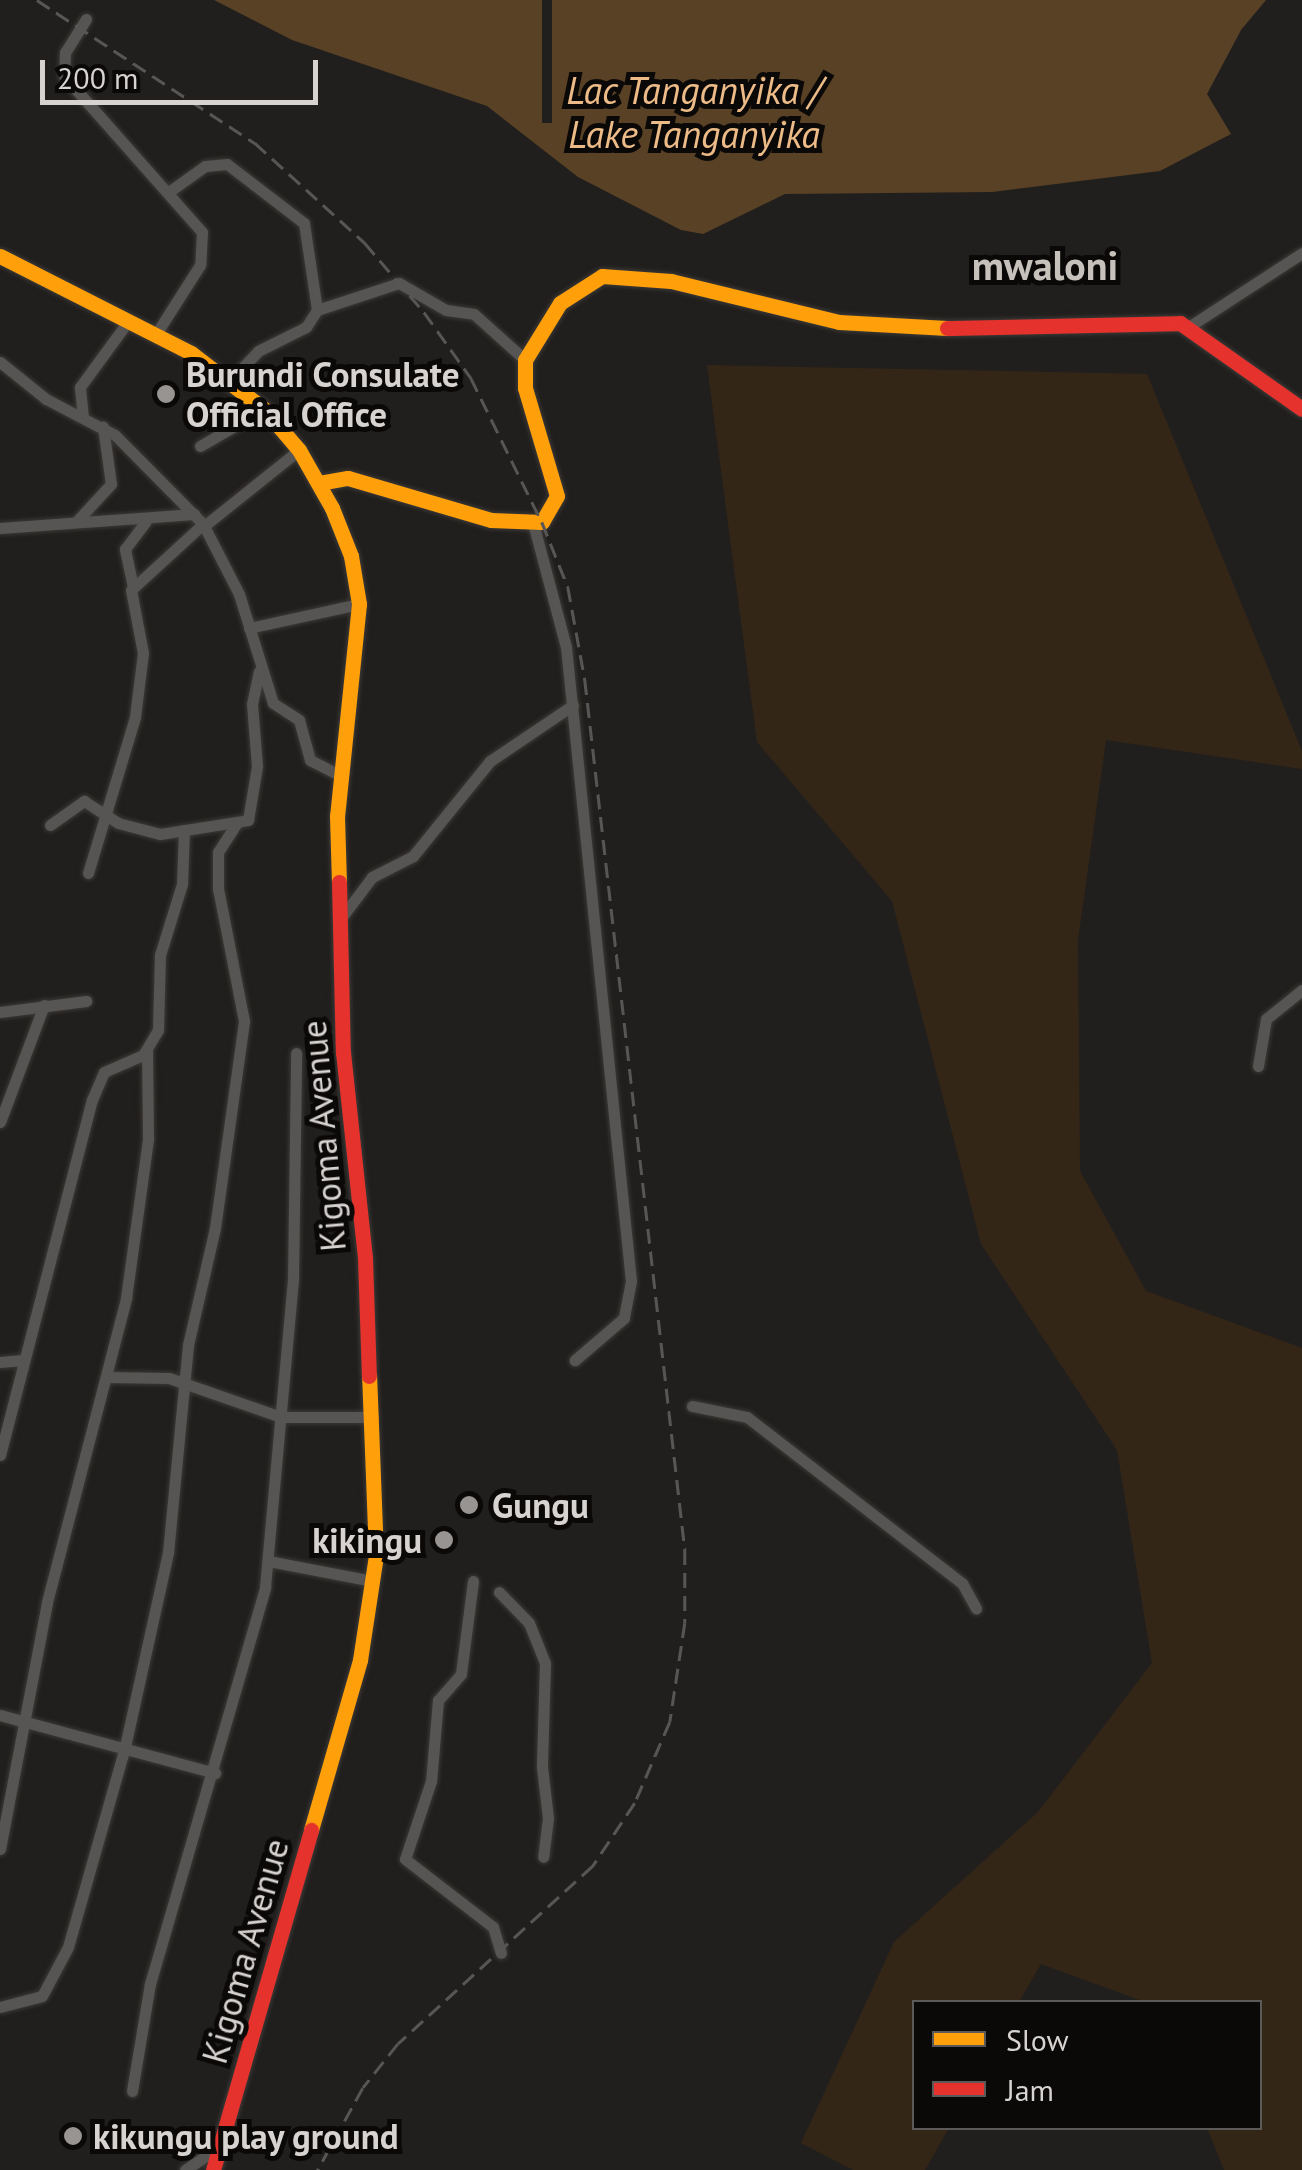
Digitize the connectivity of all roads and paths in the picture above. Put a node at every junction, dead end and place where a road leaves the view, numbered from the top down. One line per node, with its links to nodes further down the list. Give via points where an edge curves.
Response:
1 (86, 19): 2 (street, via 65,52 64,76)
2 (170, 191): 5 (street, via 205,166 227,164 304,223); 8 (street, via 202,232 206,250)
3 (1302, 253): 7 (street)
4 (0, 256): 6 (main road, Kigoma Avenue)
5 (317, 310): 9 (street, via 400,283 446,310 474,314); 11 (street, via 306,327 258,350)
6 (129, 320): 8 (main road, Kigoma Avenue); 14 (street, via 80,387)
7 (1190, 326): 9 (main road, via 983,330 840,322 672,281 618,275 587,282 546,319); 13 (main road)
8 (156, 334): 11 (main road, Kigoma Avenue)
9 (525, 360): 21 (main road, via 525,388 556,496 548,517)
10 (0, 362): 14 (street, via 46,399)
11 (232, 379): 12 (main road, Kigoma Avenue)
12 (264, 409): 16 (street); 17 (main road, Kigoma Avenue)
13 (1302, 409)
14 (82, 417): 15 (street)
15 (102, 428): 19 (street); 22 (street, via 110,489)
16 (200, 446)
17 (299, 450): 18 (main road, Kigoma Avenue); 19 (street)
18 (319, 482): 21 (main road, via 348,478 467,514); 25 (main road, Kigoma Avenue, via 351,556)
19 (200, 521): 20 (street); 24 (street); 26 (street)
20 (144, 522): 22 (street); 24 (street, via 125,549)
21 (533, 523): 28 (street, via 561,626)
22 (72, 524): 23 (street)
23 (0, 528)
24 (133, 586): 30 (street, via 143,653 131,735)
25 (359, 604): 26 (street); 29 (main road, Kigoma Avenue)
26 (249, 628): 27 (street)
27 (259, 672): 29 (street, via 273,703 298,720 310,760); 31 (street, via 252,704 253,806 248,820)
28 (572, 704): 35 (street, via 490,761 418,850 372,877); 45 (street, via 614,1065 632,1296 612,1333)
29 (338, 774): 35 (main road, Kigoma Avenue)
30 (102, 814): 32 (street, via 84,801); 33 (street, via 146,832); 34 (street)
31 (236, 824): 33 (street); 48 (street, via 218,852 218,889 244,1021 215,1228 188,1344)
32 (50, 825)
33 (184, 830): 40 (street, via 182,884 160,955 162,1014)
34 (88, 872)
35 (339, 921): 51 (main road, Kigoma Avenue)
36 (1302, 990): 42 (street, via 1266,1019)
37 (86, 1002): 38 (street)
38 (44, 1005): 39 (street); 43 (street)
39 (0, 1012)
40 (147, 1050): 44 (street, via 100,1078); 47 (street, via 143,1180)
41 (296, 1053): 50 (street, via 293,1280)
42 (1258, 1066)
43 (0, 1122)
44 (23, 1360): 46 (street); 52 (street)
45 (575, 1360)
46 (0, 1362)
47 (106, 1377): 48 (street, via 156,1375); 59 (street, via 48,1602)
48 (188, 1388): 50 (street); 60 (street, via 168,1553)
49 (692, 1406): 57 (street, via 747,1417 962,1583)
50 (281, 1417): 51 (street); 53 (street)
51 (372, 1417): 54 (main road, Kigoma Avenue)
52 (0, 1456)
53 (268, 1561): 54 (street); 61 (street)
54 (373, 1581): 67 (main road, Kigoma Avenue, via 360,1660)
55 (473, 1581): 64 (street, via 461,1674 438,1700 431,1781 406,1859 493,1927)
56 (499, 1592): 63 (street, via 529,1623 546,1663)
57 (976, 1608)
58 (0, 1715): 59 (street)
59 (27, 1722): 60 (street); 62 (street)
60 (124, 1751): 61 (street); 65 (street, via 61,1965 42,1996)
61 (215, 1773): 66 (street, via 150,1984)
62 (0, 1849)
63 (543, 1857)
64 (502, 1953)
65 (0, 2008)
66 (132, 2091)
67 (220, 2146): 68 (street); 69 (main road, Kigoma Avenue)
68 (185, 2170)
69 (213, 2170)

